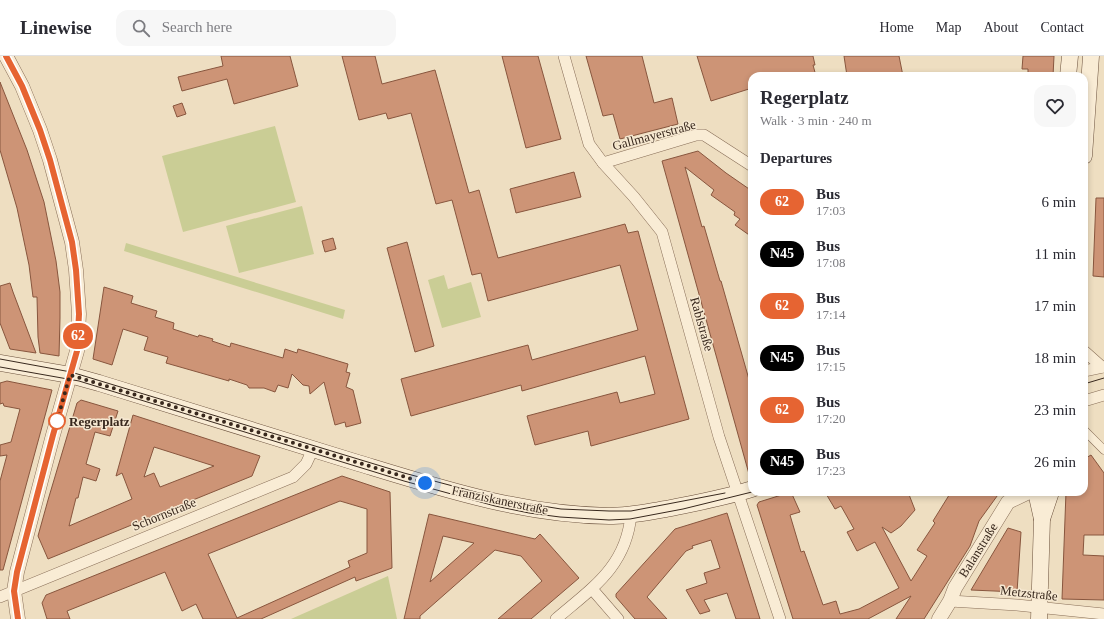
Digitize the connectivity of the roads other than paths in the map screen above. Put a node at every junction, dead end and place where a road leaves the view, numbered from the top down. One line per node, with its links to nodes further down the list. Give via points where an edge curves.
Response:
1 (6, 56): 13 (street, via 22,86 40,130 72,242 79,314 77,351)
2 (564, 56): 7 (street, Rablstraße, via 589,144)
3 (1070, 56): 5 (main road)
4 (1092, 56): 6 (main road)
5 (1068, 72)
6 (1088, 106)
7 (603, 163): 8 (street, Gallmayerstraße, via 696,135 704,135); 19 (street, Rablstraße, via 634,196 662,232 719,437)
8 (748, 163)
9 (1088, 354): 11 (street)
10 (0, 363): 13 (main road)
11 (1103, 367): 12 (street)
12 (1088, 369)
13 (70, 375): 17 (main road, Franziskanerstraße); 26 (street)
14 (1104, 396): 15 (street)
15 (1088, 400)
16 (1088, 434): 18 (street)
17 (313, 449): 23 (main road, Franziskanerstraße, via 404,477 503,503 561,513); 26 (street, Schornstraße, via 306,464 293,477)
18 (1103, 449)
19 (745, 491): 23 (main road, Franziskanerstraße); 34 (street, Rablstraße)
20 (1021, 496): 28 (street, Balanstraße, via 1008,502 955,588)
21 (1037, 496): 24 (main road)
22 (1050, 496): 24 (main road)
23 (631, 515): 25 (street, via 630,528 618,560)
24 (1042, 519): 29 (main road)
25 (592, 589): 32 (street); 33 (street)
26 (14, 591): 27 (street, Schornstraße); 31 (street)
27 (0, 597)
28 (950, 601): 29 (street, Metzstraße, via 1017,605); 35 (street, Balanstraße)
29 (1039, 614): 30 (street, Metzstraße)
30 (1104, 614)
31 (18, 619)
32 (556, 619)
33 (618, 619)
34 (780, 619)
35 (939, 619)

